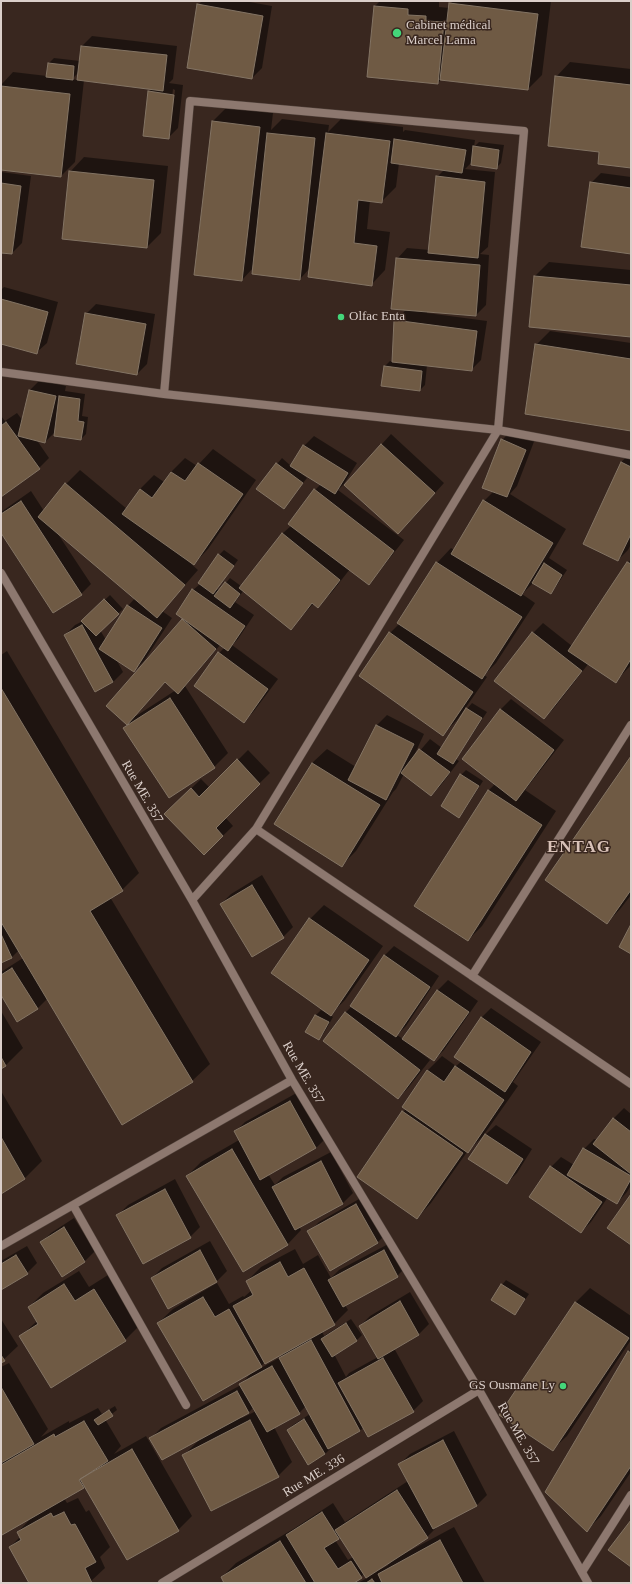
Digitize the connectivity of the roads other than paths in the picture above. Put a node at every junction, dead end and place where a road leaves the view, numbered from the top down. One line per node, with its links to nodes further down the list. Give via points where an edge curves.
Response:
1 (1, 372): 2 (street)
2 (164, 394): 3 (street); 3 (street, via 190,101 524,131)
3 (498, 430): 4 (street); 7 (street)
4 (631, 455)
5 (1, 573): 8 (street, Rue ME. 357)
6 (631, 725): 9 (street)
7 (256, 829): 8 (street); 9 (street)
8 (192, 900): 10 (street, Rue ME. 357)
9 (472, 976): 11 (street)
10 (292, 1080): 12 (street); 14 (street, Rue ME. 357)
11 (631, 1084)
12 (73, 1205): 13 (street); 15 (street)
13 (1, 1246)
14 (479, 1390): 17 (street, Rue ME. 357); 19 (street, Rue ME. 336)
15 (186, 1405)
16 (631, 1495): 17 (street)
17 (582, 1572): 18 (street, Rue ME. 357)
18 (586, 1582)
19 (162, 1583)

